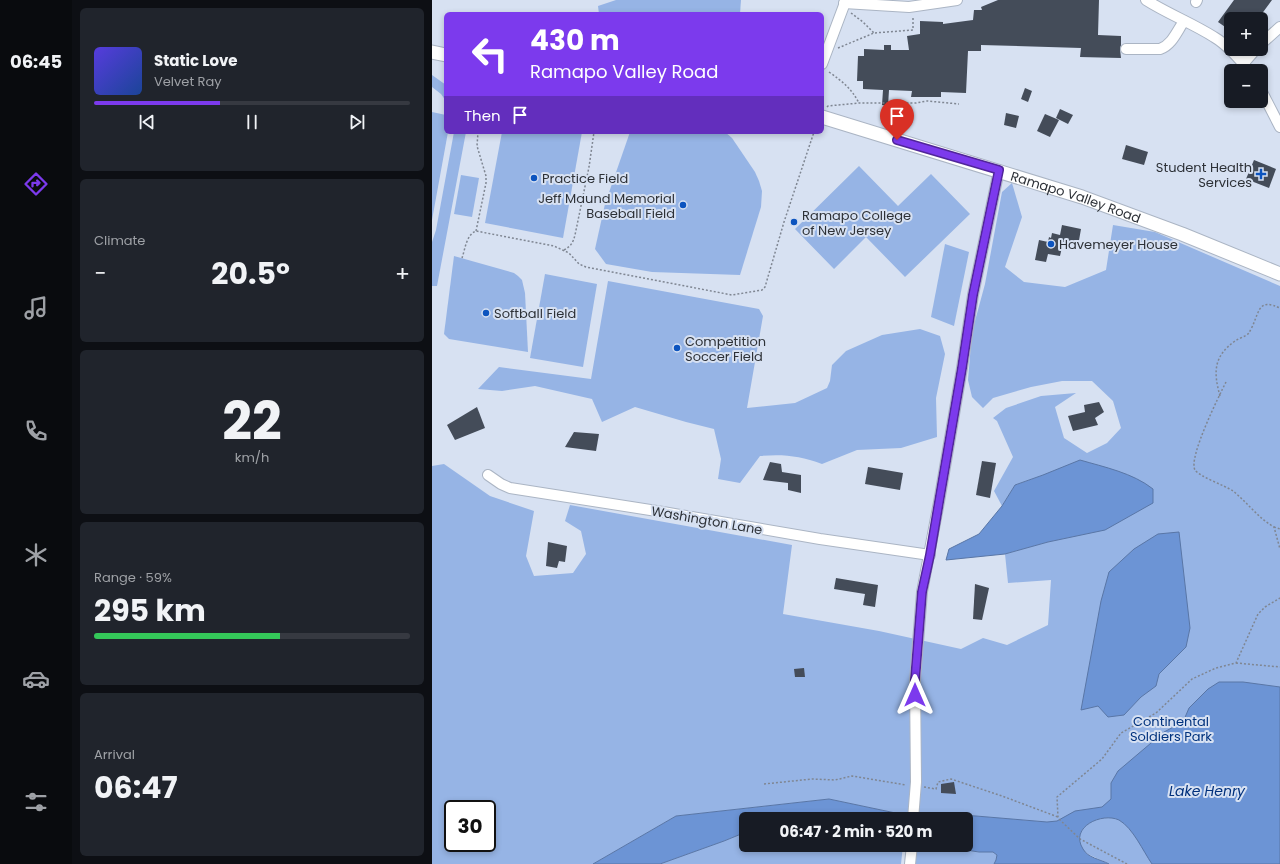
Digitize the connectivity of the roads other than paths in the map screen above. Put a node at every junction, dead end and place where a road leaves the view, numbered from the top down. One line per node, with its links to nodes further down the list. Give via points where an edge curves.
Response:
1 (957, 0): 3 (street, via 909,7)
2 (1146, 0): 4 (street)
3 (845, 1): 10 (street)
4 (1184, 21): 7 (street, via 1165,47); 11 (street, via 1214,37)
5 (1280, 27): 6 (street)
6 (1268, 38)
7 (1126, 49)
8 (432, 52): 9 (main road)
9 (444, 55)
10 (824, 59)
11 (1243, 64)
12 (1268, 103): 14 (street)
13 (825, 111): 15 (main road, Ramapo Valley Road)
14 (1280, 127)
15 (999, 170): 16 (main road, Ramapo Valley Road, via 1097,202); 18 (street, via 973,295)
16 (1280, 274)
17 (488, 475): 18 (street, Washington Lane, via 510,488 820,540)
18 (930, 555): 19 (street, via 922,592 915,680)
19 (914, 812)
20 (911, 852): 21 (street)
21 (910, 864)

